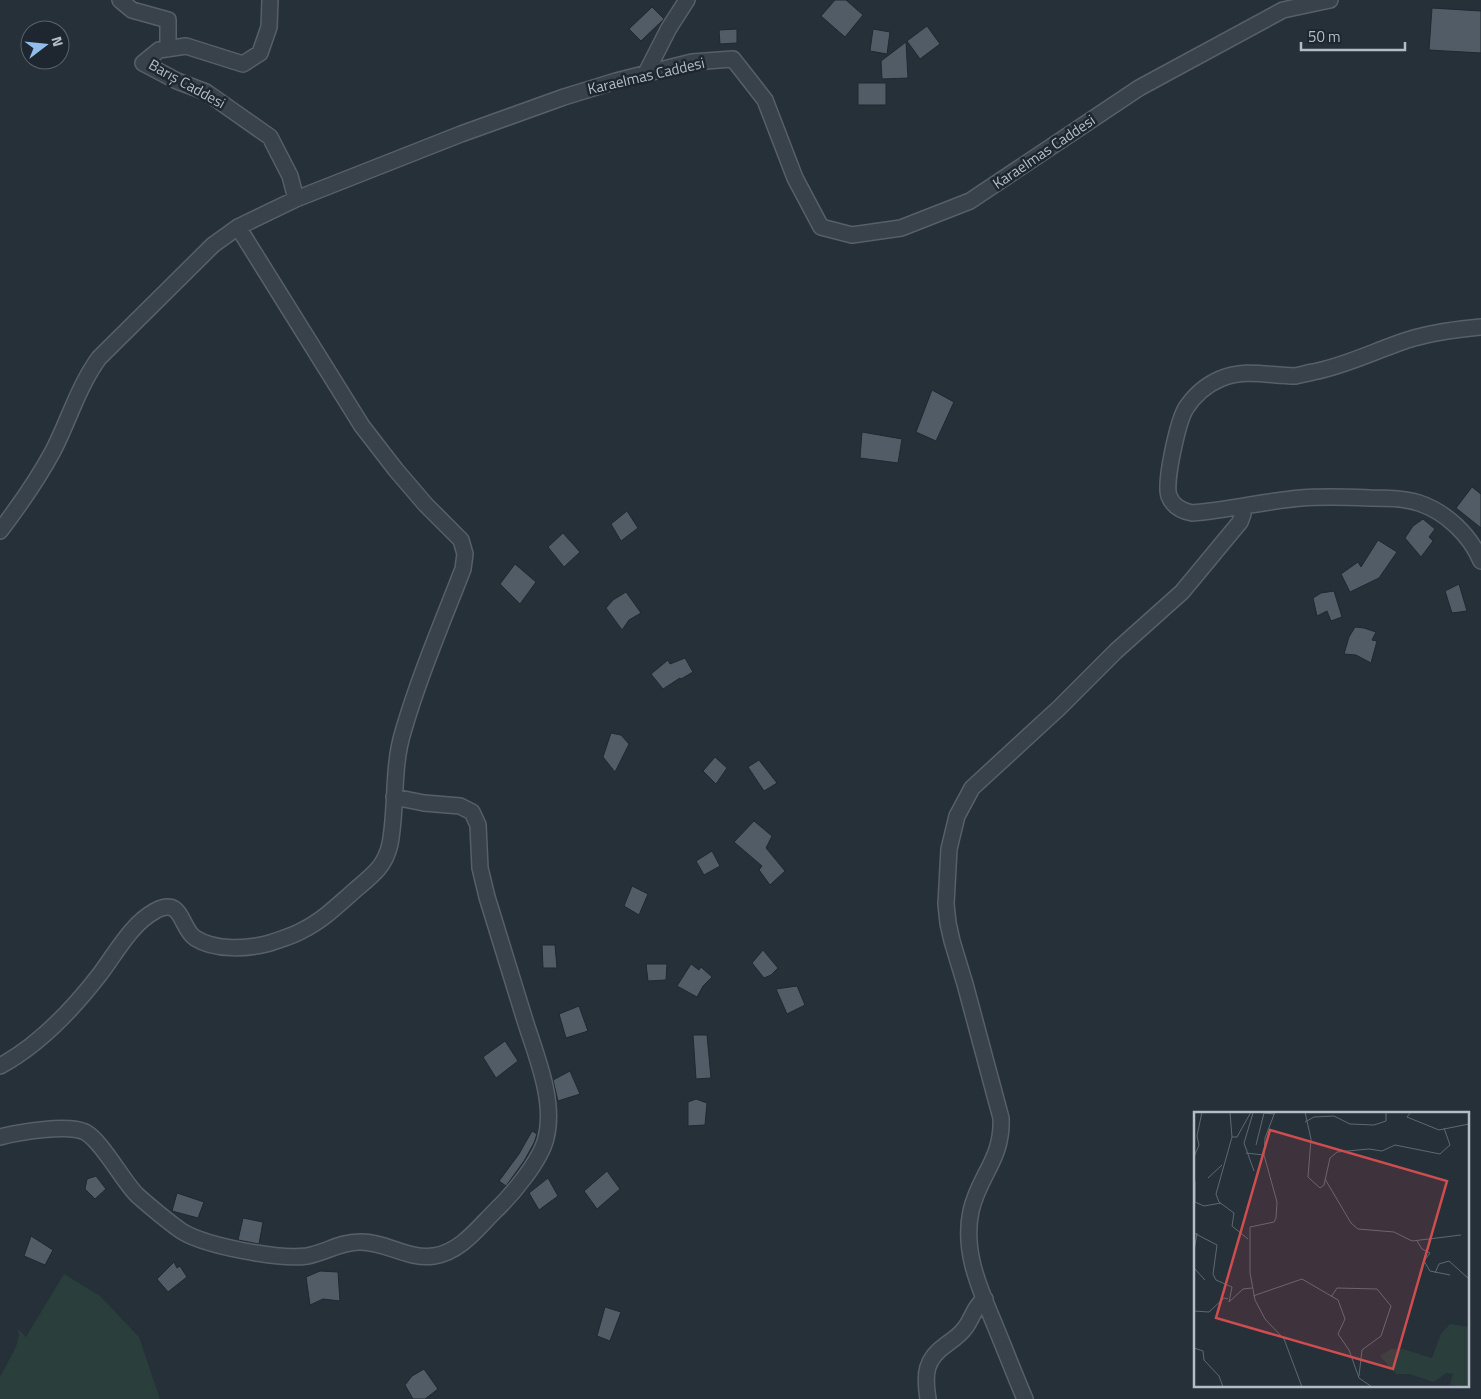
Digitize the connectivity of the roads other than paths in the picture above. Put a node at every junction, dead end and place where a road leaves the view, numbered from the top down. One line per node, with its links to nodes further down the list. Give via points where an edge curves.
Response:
1 (120, 0): 6 (street, via 132,10 168,20)
2 (270, 0): 6 (street, Barış Caddesi, via 269,27 260,53 243,64 186,46)
3 (687, 0): 7 (street)
4 (1330, 0): 5 (street, Karaelmas Caddesi)
5 (1282, 5): 7 (street, Karaelmas Caddesi, via 1139,88 970,201 901,228 852,235 820,227 795,178 765,100 733,59 692,62)
6 (168, 49): 8 (street, Barış Caddesi, via 159,50 143,63 206,92 270,137 290,176)
7 (646, 73): 8 (street, Karaelmas Caddesi, via 564,97)
8 (296, 199): 9 (street, Karaelmas Caddesi)
9 (238, 228): 12 (street, Karaelmas Caddesi, via 213,245 99,358 80,389 53,450); 14 (street, via 362,426 396,470 464,546 463,569 402,732)
10 (1481, 327): 11 (street, via 1414,338 1367,357 1319,371 1296,376 1240,373 1220,379 1206,388 1192,400 1180,420 1167,484 1169,496 1180,509 1192,513)
11 (1242, 507): 13 (street, via 1302,498 1406,500 1428,506 1452,522 1472,544); 17 (street, via 1240,522 1182,592 972,788 953,827 948,849 948,923 1001,1118 999,1146 974,1200 969,1225 972,1266)
12 (0, 532)
13 (1481, 561)
14 (394, 797): 15 (street, via 390,844 384,861 318,921 264,945 235,948 194,937 176,910 156,910 141,920 99,976 59,1019 19,1056); 16 (street, via 460,806 475,816 480,868 487,897 544,1081 548,1124 538,1159 499,1207 462,1243 446,1253 429,1257 370,1242 345,1244 318,1254 294,1257 213,1244 184,1232 137,1194 94,1139 83,1131 18,1132)
15 (0, 1066)
16 (0, 1137)
17 (985, 1299): 18 (street, via 961,1333 936,1352 931,1360 926,1376); 19 (street)
18 (928, 1399)
19 (1025, 1399)

